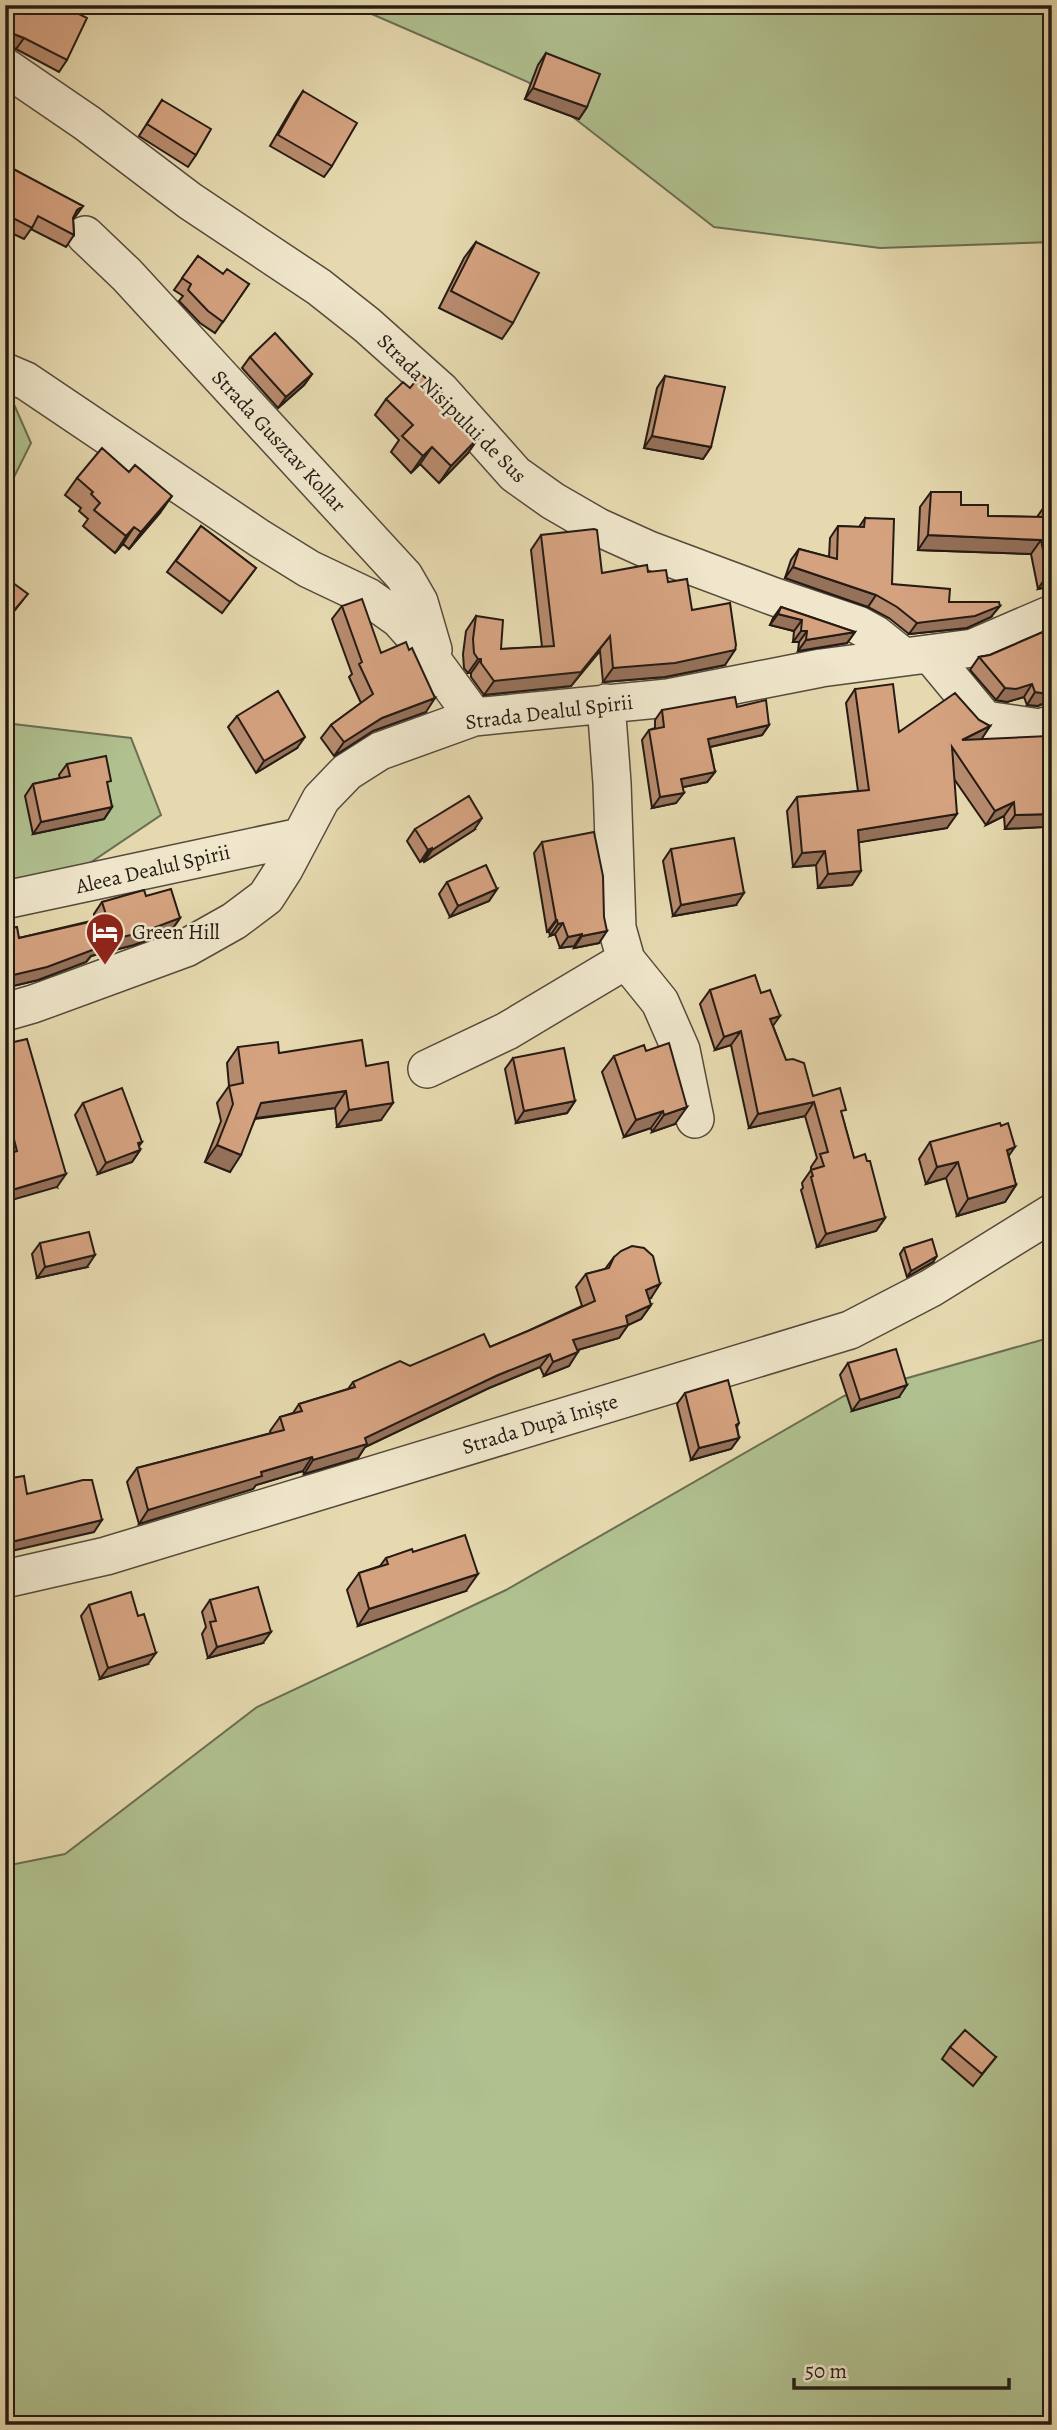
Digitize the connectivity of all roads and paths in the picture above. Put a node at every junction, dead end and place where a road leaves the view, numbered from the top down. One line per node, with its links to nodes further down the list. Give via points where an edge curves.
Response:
1 (5, 67): 5 (street, Strada Nisipului de Sus, via 367,325 441,391 515,474 553,502 649,550 859,625)
2 (85, 235): 6 (street, Strada Gusztav Kollar, via 404,576 419,602)
3 (5, 372): 6 (street, Strada Gusztav Kollar, via 26,380 309,569 368,597 399,620)
4 (1052, 614): 5 (street, via 973,648)
5 (916, 655): 7 (street, Strada Dealul Spirii, via 668,698); 9 (street, Strada Nisipului de Sus, via 985,720 1040,728)
6 (438, 668): 8 (street, Strada Gusztav Kollar)
7 (606, 703): 8 (street, Strada Dealul Spirii); 12 (street, via 617,928)
8 (474, 717): 10 (street, Strada Dealul Spirii, via 380,751 347,772 321,799)
9 (1052, 724)
10 (300, 837): 11 (street, Aleea Dealul Spirii); 13 (street, Strada Dealul Spirii, via 266,897 234,921 186,948)
11 (5, 900)
12 (626, 960): 14 (street, via 507,1031); 15 (street, via 660,1002 681,1049)
13 (5, 1012)
14 (427, 1069)
15 (695, 1119)
16 (1052, 1213): 17 (street, Strada După Iniște, via 931,1288 850,1330 106,1556)
17 (5, 1579)

